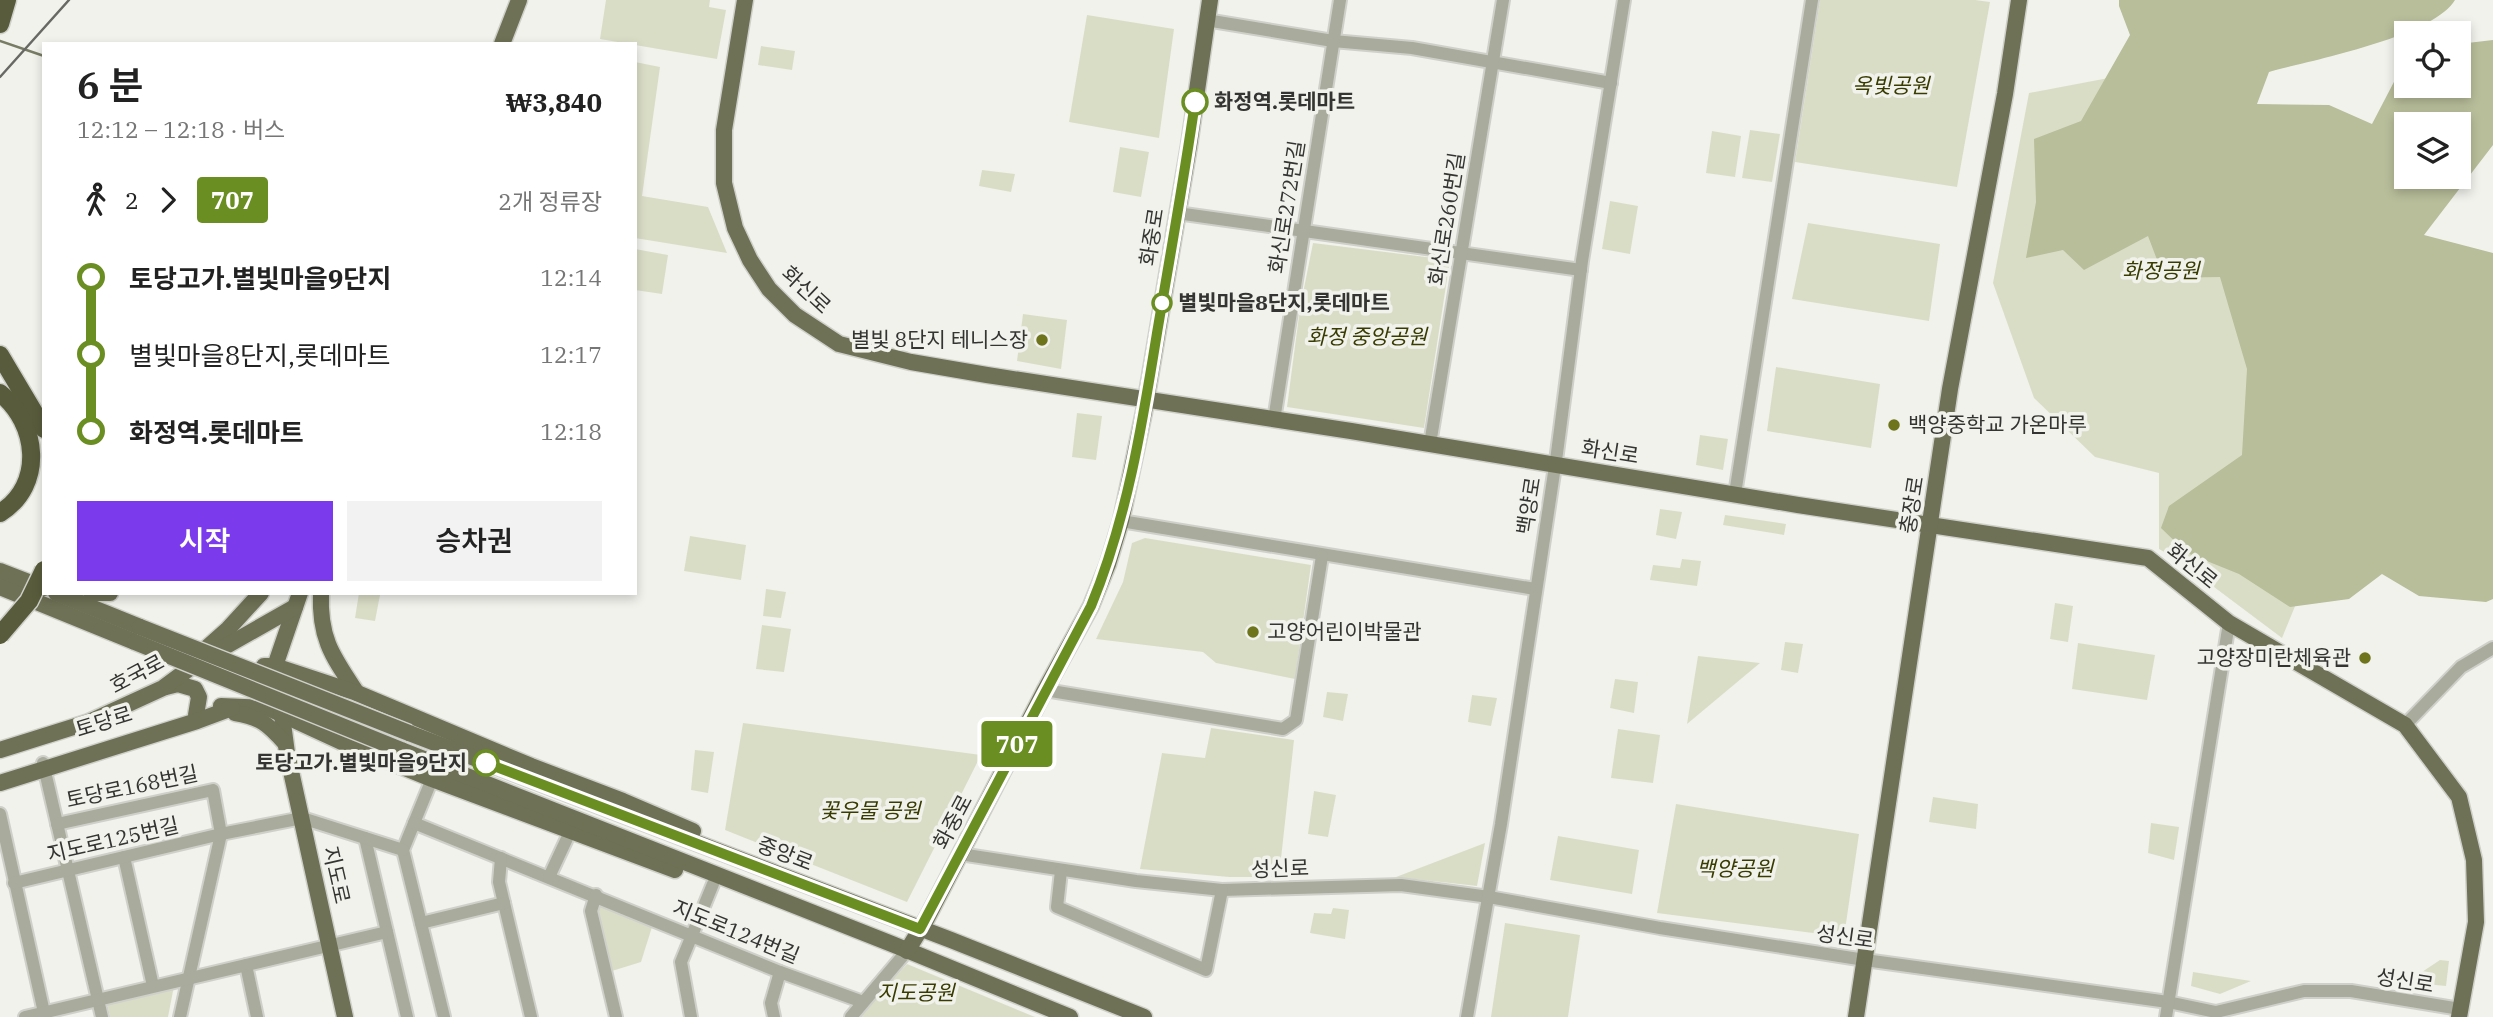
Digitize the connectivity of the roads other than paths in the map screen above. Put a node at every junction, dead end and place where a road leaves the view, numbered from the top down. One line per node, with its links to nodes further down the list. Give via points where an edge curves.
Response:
1 (7, 0): 12 (highway)
2 (510, 0): 14 (main road)
3 (519, 0): 15 (main road)
4 (745, 0): 24 (main road, 화신로, via 724,130 724,183 735,228 769,289 796,315 839,344 911,362)
5 (1210, 0): 11 (main road, 화중로)
6 (1340, 0): 13 (street, 화신로272번길)
7 (1503, 0): 16 (street, 화신로260번길)
8 (1624, 0): 17 (street, 백양로)
9 (1812, 0): 29 (street)
10 (2019, 0): 32 (main road, 충장로)
11 (1206, 20): 13 (street); 18 (main road, 화중로)
12 (0, 24)
13 (1333, 41): 16 (street); 19 (street, 화신로272번길)
14 (495, 42)
15 (503, 42)
16 (1494, 61): 17 (street); 20 (street, 화신로260번길)
17 (1611, 83): 21 (street, 백양로)
18 (1177, 213): 19 (street); 24 (main road, 화중로)
19 (1302, 231): 20 (street); 25 (street, 화신로272번길)
20 (1461, 253): 21 (street); 27 (street, 화신로260번길)
21 (1581, 270): 28 (street, 백양로)
22 (0, 355): 26 (highway)
23 (0, 393): 30 (highway, via 21,415 32,458 21,494)
24 (1147, 399): 25 (main road, 화신로); 31 (main road, 화중로)
25 (1274, 420): 27 (main road, 화신로)
26 (42, 426)
27 (1430, 444): 28 (main road, 화신로)
28 (1555, 465): 29 (main road, 화신로); 40 (street, 백양로)
29 (1735, 495): 32 (main road, 화신로)
30 (0, 513)
31 (1121, 521): 33 (street); 51 (main road, 화중로, via 1091,606)
32 (1930, 526): 45 (main road, 화신로, via 2148,558); 91 (main road, 충장로)
33 (1322, 556): 40 (street); 51 (street, via 1296,720 1283,729)
34 (0, 561): 37 (main road)
35 (0, 571): 39 (main road)
36 (42, 574): 47 (highway, bridge, via 29,601)
37 (42, 577)
38 (0, 587): 46 (main road)
39 (42, 587)
40 (1535, 589): 82 (street, 백양로)
41 (60, 595): 46 (main road)
42 (259, 595): 57 (main road, 호국로, via 208,647 158,681 89,714)
43 (321, 595): 52 (main road, via 320,618 330,654)
44 (292, 602): 49 (main road, 지도로); 50 (main road, 호국로)
45 (2228, 623): 56 (main road, 화신로); 98 (street)
46 (138, 634): 79 (main road, 중앙로, bridge); 83 (main road, bridge, via 401,750)
47 (0, 635)
48 (2493, 648): 56 (street, via 2461,667)
49 (268, 672): 52 (main road); 53 (main road, 토당로); 54 (main road, 지도로)
50 (163, 688): 55 (main road, via 178,684 195,689); 59 (main road, 호국로, via 89,722)
51 (1045, 690): 71 (main road, 화중로)
52 (358, 692): 79 (main road, via 635,806)
53 (225, 710): 54 (main road, 토당로); 55 (main road, 토당로); 58 (main road, via 253,716); 60 (main road, 토당로)
54 (274, 712): 58 (main road, 지도로); 61 (main road)
55 (197, 715): 60 (main road, 토당로)
56 (2405, 725): 99 (main road, 화신로, via 2459,797 2474,860 2476,922)
57 (0, 742)
58 (285, 743): 64 (main road, 지도로)
59 (0, 750)
60 (44, 766): 62 (main road, 토당로); 66 (street, 토당로168번길)
61 (432, 779): 65 (street); 67 (main road)
62 (0, 780)
63 (0, 814): 77 (street)
64 (302, 818): 68 (street, 지도로125번길); 69 (street); 89 (main road, 지도로)
65 (414, 823): 70 (street); 73 (street, 지도로124번길)
66 (57, 824): 68 (street, 토당로168번길, via 213,790); 74 (street, 토당로168번길)
67 (570, 832): 76 (street); 78 (main road)
68 (221, 834): 72 (street, 지도로125번길); 94 (street)
69 (365, 838): 70 (street); 87 (street)
70 (403, 850): 85 (street)
71 (960, 854): 75 (street, 성신로); 86 (main road, 화중로)
72 (124, 857): 74 (street, 지도로125번길); 95 (street)
73 (501, 858): 76 (street, 지도로124번길); 84 (street, via 499,882)
74 (68, 870): 77 (street, 지도로125번길); 96 (street, 토당로168번길)
75 (1061, 871): 80 (street, 성신로); 80 (street, 성신로, via 1056,907 1206,970)
76 (549, 877): 81 (street, 지도로124번길)
77 (14, 883): 100 (street)
78 (713, 884): 83 (main road); 88 (street)
79 (816, 888): 86 (main road, 중앙로)
80 (1222, 890): 82 (street, 성신로, via 1401,886)
81 (596, 895): 88 (street, 지도로124번길); 109 (street, via 591,911)
82 (1489, 897): 91 (street, 성신로); 115 (street, 백양로)
83 (785, 902): 90 (main road)
84 (504, 903): 85 (street); 108 (street)
85 (421, 923): 107 (street)
86 (920, 929): 90 (main road, 화중로); 114 (main road, 중앙로)
87 (387, 932): 89 (street); 106 (street)
88 (692, 936): 93 (street, 지도로124번길); 110 (street, via 681,962)
89 (330, 945): 92 (street); 105 (main road, 지도로)
90 (907, 951): 97 (street); 113 (main road)
91 (1864, 960): 98 (street, 성신로); 116 (main road, 충장로)
92 (246, 965): 94 (street); 104 (street)
93 (780, 972): 97 (street, 지도로124번길); 111 (street, via 771,1003)
94 (189, 977): 95 (street); 103 (street)
95 (153, 986): 96 (street)
96 (98, 1000): 100 (street); 102 (street, 토당로168번길)
97 (863, 1002): 112 (street)
98 (2168, 1002): 99 (street, 성신로, via 2216,1012 2304,991 2351,991); 117 (street)
99 (2459, 1013)
100 (45, 1015): 101 (street)
101 (25, 1017)
102 (102, 1017)
103 (180, 1017)
104 (257, 1017)
105 (345, 1017)
106 (407, 1017)
107 (444, 1017)
108 (531, 1017)
109 (615, 1017)
110 (691, 1017)
111 (774, 1017)
112 (851, 1017)
113 (1070, 1017)
114 (1144, 1017)
115 (1467, 1017)
116 (1856, 1017)
117 (2166, 1017)

